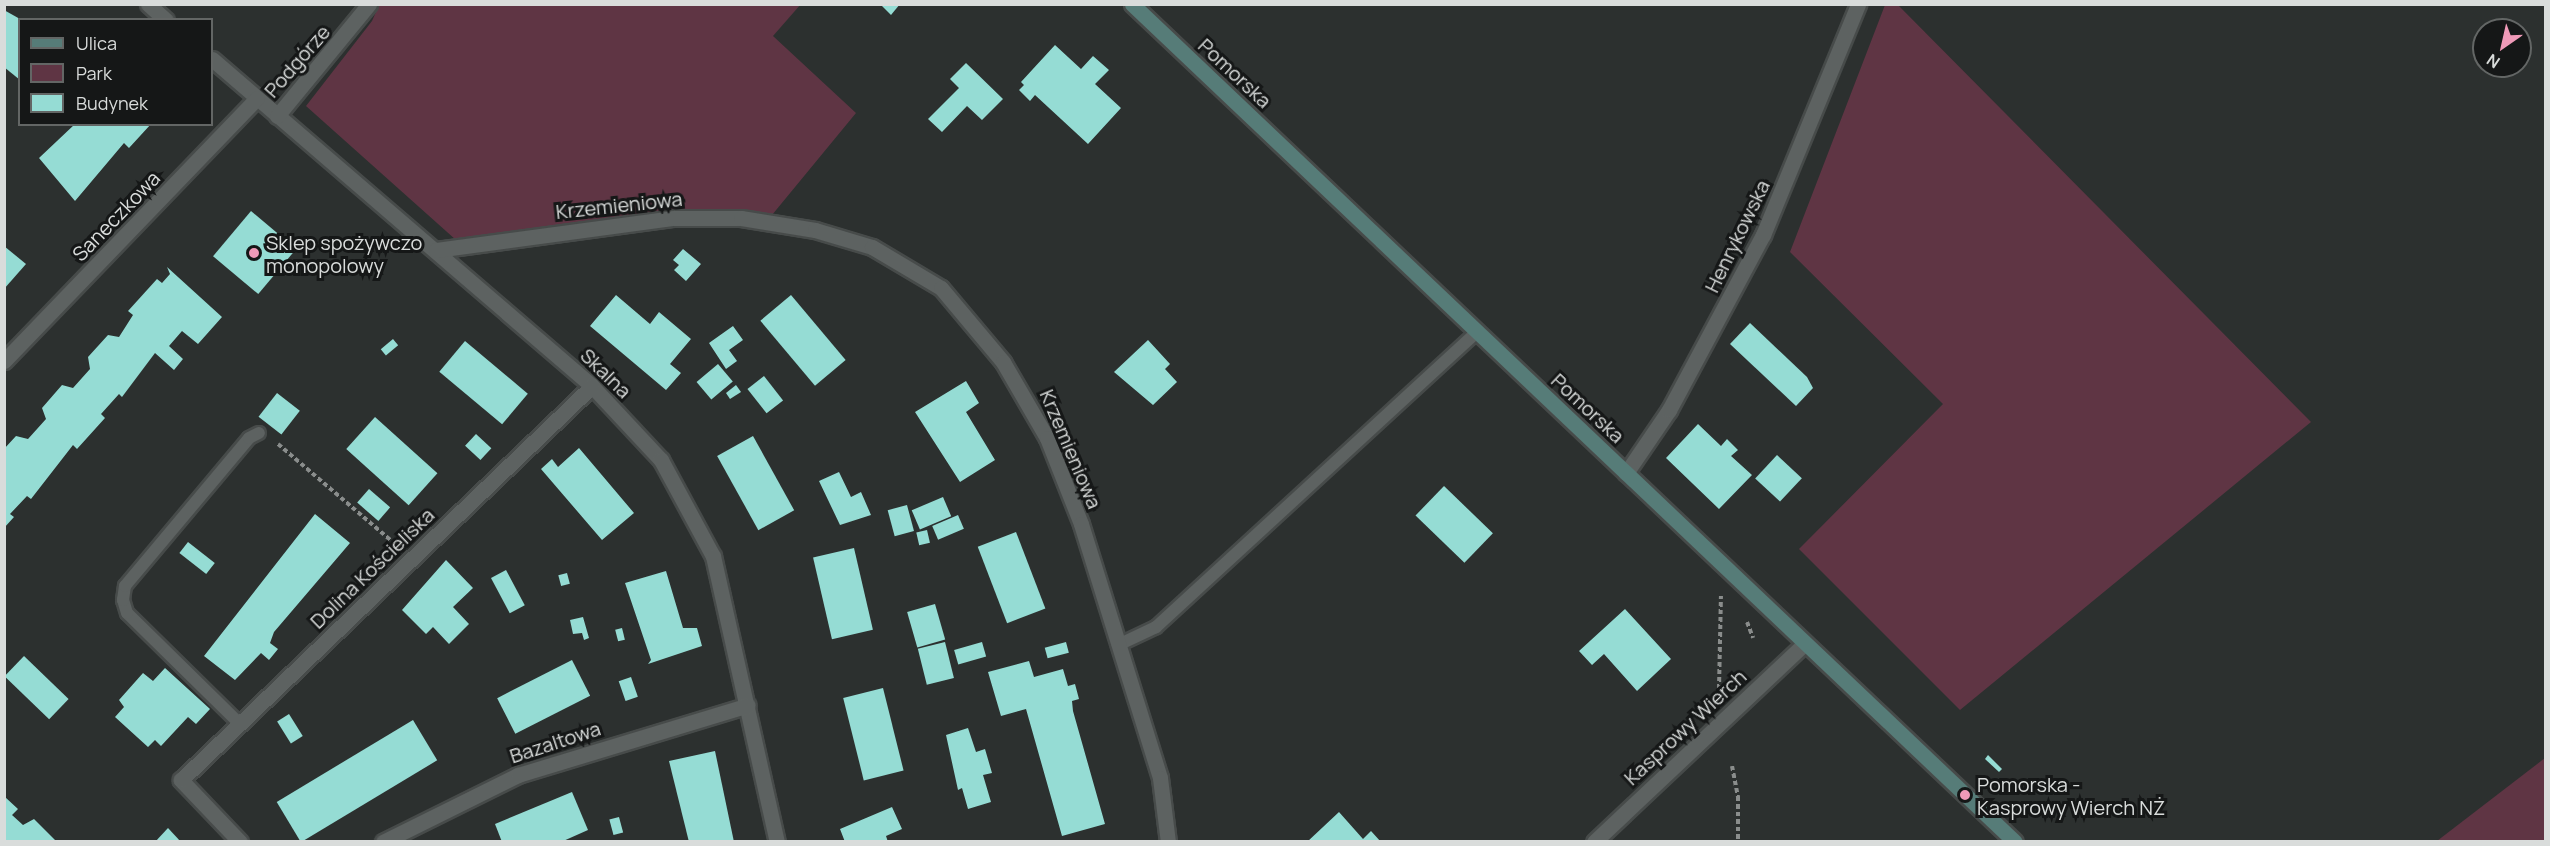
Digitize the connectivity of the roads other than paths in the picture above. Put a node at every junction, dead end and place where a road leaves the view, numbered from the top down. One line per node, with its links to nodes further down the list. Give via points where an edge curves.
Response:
1 (148, 4): 5 (street)
2 (369, 4): 8 (street, Podgórze)
3 (1132, 4): 10 (street, Pomorska)
4 (1858, 4): 14 (street, Henrykowska, via 1763,236 1669,410)
5 (164, 18)
6 (213, 60): 7 (street, Skalna)
7 (257, 98): 8 (street, Skalna); 11 (street, Saneczkowa)
8 (277, 116): 9 (street, Skalna)
9 (436, 250): 12 (street, Skalna); 16 (street, Krzemieniowa, via 674,218 741,218 815,230 897,258 941,288 1022,388 1068,490)
10 (1477, 332): 14 (street, Pomorska); 16 (lane, via 1156,627)
11 (4, 361)
12 (592, 386): 17 (street, Skalna, via 661,460 713,556); 18 (street, Dolina Kościeliska)
13 (259, 433): 18 (lane, via 249,438 125,586 123,600 127,613)
14 (1626, 473): 15 (street, Pomorska)
15 (1805, 643): 23 (street, Kasprowy Wierch); 24 (street, Pomorska)
16 (1118, 645): 22 (street, Krzemieniowa, via 1166,800)
17 (748, 705): 20 (street, Bazaltowa, via 518,775); 21 (street, Skalna)
18 (240, 724): 19 (street, Dolina Kościeliska, via 181,780)
19 (240, 842)
20 (383, 842)
21 (777, 842)
22 (1168, 842)
23 (1594, 842)
24 (2015, 842)

